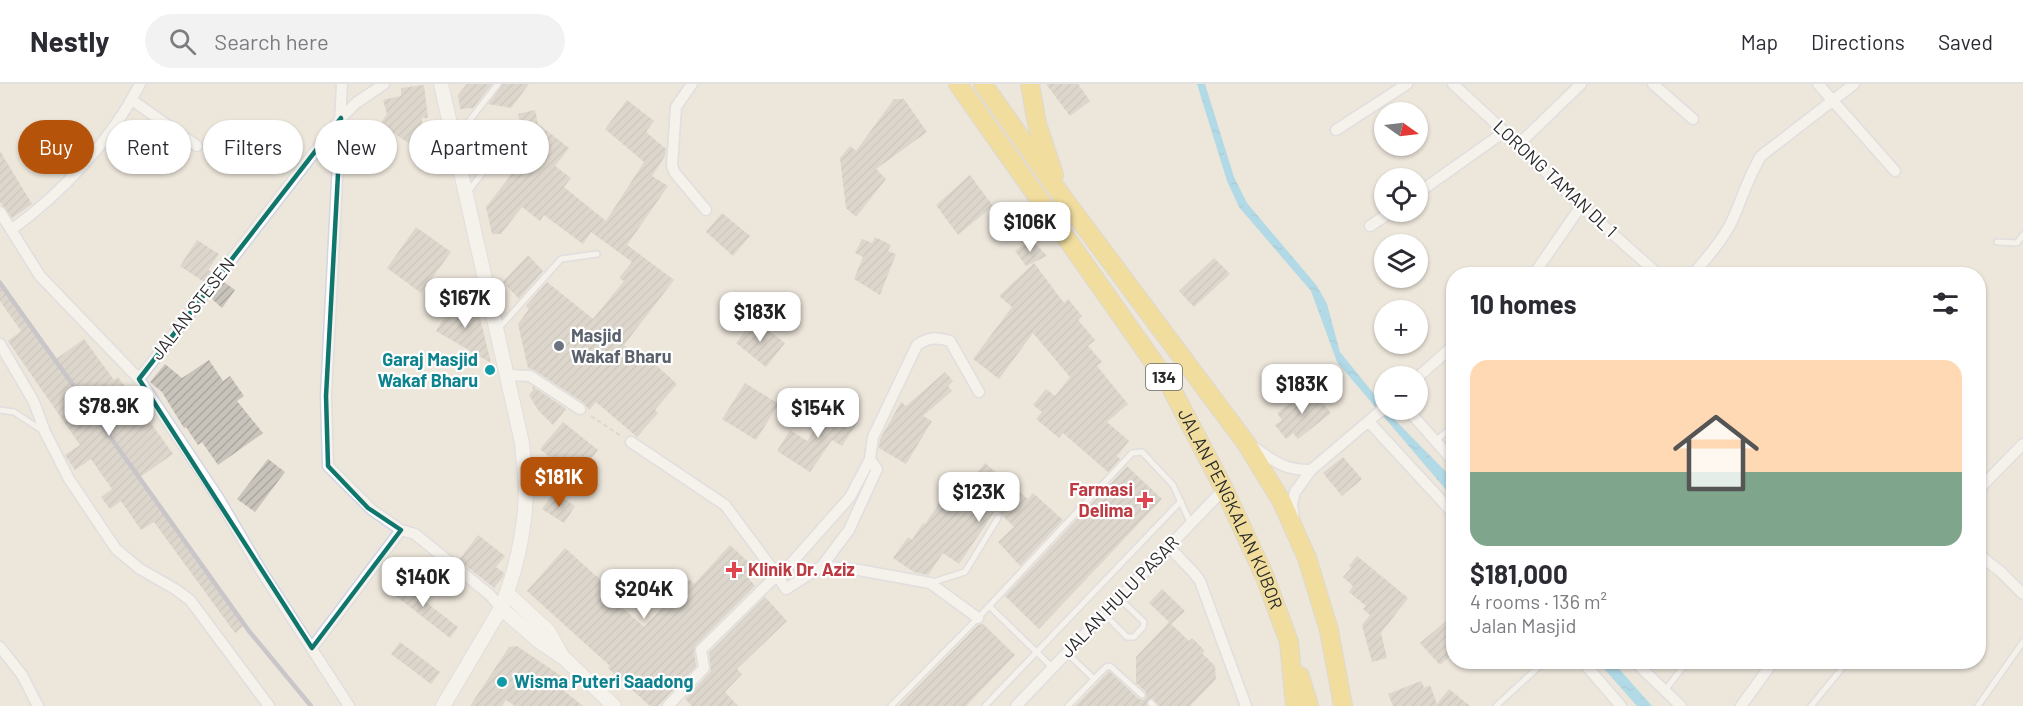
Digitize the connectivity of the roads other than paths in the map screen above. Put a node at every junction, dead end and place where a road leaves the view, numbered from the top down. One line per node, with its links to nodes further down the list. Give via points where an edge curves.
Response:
1 (140, 84): 16 (street)
2 (342, 84): 18 (street)
3 (384, 84): 18 (street, JALAN STESEN)
4 (441, 84): 20 (street)
5 (498, 84): 21 (lane)
6 (692, 84): 33 (street, via 676,107 672,166)
7 (958, 84): 66 (main road, JALAN PENGKALAN KUBOR / 134, via 1168,384)
8 (983, 84): 31 (main road, JALAN PENGKALAN KUBOR / 134)
9 (1030, 84): 31 (main road, via 1037,124)
10 (1407, 84): 22 (street)
11 (1453, 84): 23 (street, LORONG TAMAN DL 1)
12 (1581, 84): 25 (street)
13 (1653, 84): 19 (street)
14 (1818, 84): 17 (street)
15 (1854, 84): 17 (street)
16 (132, 100): 24 (street); 37 (street, via 94,153 39,210)
17 (1834, 101): 26 (street); 43 (street, via 1761,156 1731,222)
18 (340, 118): 49 (street, JALAN STESEN); 71 (street, via 326,396 328,466 368,508)
19 (1694, 119)
20 (450, 120)
21 (470, 120)
22 (1336, 130)
23 (1504, 132): 25 (street, LORONG TAMAN DL 1); 29 (street)
24 (196, 146)
25 (1517, 146): 32 (street, LORONG TAMAN DL 1)
26 (1895, 171)
27 (461, 174): 30 (street)
28 (484, 174): 30 (lane)
29 (1428, 186)
30 (466, 195): 44 (street)
31 (1061, 195): 60 (main road, JALAN PENGKALAN KUBOR / 134)
32 (1581, 207): 41 (street); 42 (street, LORONG TAMAN DL 1)
33 (706, 210)
34 (0, 212): 37 (street)
35 (1376, 222): 36 (street)
36 (1370, 226)
37 (11, 230): 49 (street, via 40,276)
38 (2023, 235): 39 (lane, via 2017,243)
39 (1997, 243)
40 (597, 254): 44 (lane, via 561,259)
41 (1543, 267)
42 (1650, 267)
43 (1699, 267)
44 (497, 331): 48 (street)
45 (0, 344): 56 (street, via 34,402)
46 (1446, 352): 47 (street)
47 (1428, 368)
48 (507, 375): 51 (street, via 530,376); 78 (street, via 522,443 526,488 523,524)
49 (140, 379): 89 (street, JALAN STESEN)
50 (979, 392): 63 (street, via 950,341 926,339 917,345 873,437)
51 (580, 409)
52 (0, 410): 56 (lane, via 14,412)
53 (1374, 417): 54 (street)
54 (1371, 420): 64 (street); 68 (street)
55 (1417, 420): 58 (street)
56 (45, 432): 104 (street, via 69,479 116,549 190,600)
57 (1446, 432): 58 (lane)
58 (1435, 441): 62 (street)
59 (631, 442): 76 (street, via 725,505)
60 (1246, 443): 64 (street, via 1280,465); 72 (main road, JALAN PENGKALAN KUBOR / 134)
61 (2023, 444): 65 (street)
62 (1446, 453)
63 (870, 459): 75 (street, via 877,469 849,530); 76 (street, via 850,497)
64 (1311, 470): 72 (street, via 1295,492)
65 (1986, 482)
66 (1224, 489): 70 (street, JALAN HULU PASAR); 86 (main road, JALAN PENGKALAN KUBOR / 134, via 1265,577)
67 (1181, 501): 70 (lane); 81 (lane, via 1171,482 1144,454 1135,451); 90 (lane)
68 (1446, 505)
69 (998, 518): 77 (lane, via 965,572)
70 (1191, 524): 73 (street, JALAN HULU PASAR)
71 (401, 530): 82 (street, via 415,534); 89 (street)
72 (1295, 530): 85 (main road, JALAN PENGKALAN KUBOR / 134)
73 (1168, 547): 80 (street, JALAN HULU PASAR); 113 (street, via 1200,581)
74 (1986, 560): 79 (street)
75 (822, 566): 76 (street, via 786,589); 77 (street)
76 (778, 576): 108 (street, via 701,650 704,668)
77 (930, 583): 84 (street)
78 (507, 593): 82 (street); 92 (street, via 549,632)
79 (2023, 594)
80 (1119, 598): 83 (street, JALAN HULU PASAR); 83 (lane, via 1144,622 1134,637 1127,637)
81 (989, 606): 84 (lane); 90 (lane)
82 (501, 608): 92 (street); 106 (street)
83 (1104, 614): 91 (street, JALAN HULU PASAR)
84 (978, 618): 109 (lane)
85 (1329, 630): 116 (main road, JALAN PENGKALAN KUBOR / 134); 117 (main road, JALAN PENGKALAN KUBOR / 134)
86 (1289, 642): 114 (main road, JALAN PENGKALAN KUBOR / 134); 115 (main road, JALAN PENGKALAN KUBOR / 134)
87 (2023, 642): 123 (lane)
88 (0, 647): 103 (street, via 22,675)
89 (312, 648): 105 (street, JALAN STESEN)
90 (1036, 652): 93 (lane); 110 (lane)
91 (1067, 653): 93 (street, JALAN HULU PASAR); 100 (lane)
92 (564, 658): 107 (street)
93 (1053, 668): 111 (street, JALAN HULU PASAR)
94 (1537, 669): 118 (lane)
95 (1589, 669): 119 (street)
96 (1643, 669): 101 (street)
97 (1682, 669): 101 (lane)
98 (1768, 669): 121 (street)
99 (1841, 669): 122 (lane)
100 (1094, 680): 102 (lane, via 1110,666); 112 (lane)
101 (1666, 689): 120 (street)
102 (1142, 695)
103 (38, 706)
104 (269, 706)
105 (349, 706)
106 (442, 706)
107 (614, 706)
108 (668, 706)
109 (891, 706)
110 (985, 706)
111 (1016, 706)
112 (1068, 706)
113 (1246, 706)
114 (1294, 706)
115 (1309, 706)
116 (1336, 706)
117 (1343, 706)
118 (1496, 706)
119 (1621, 706)
120 (1681, 706)
121 (1741, 706)
122 (1811, 706)
123 (1978, 706)

